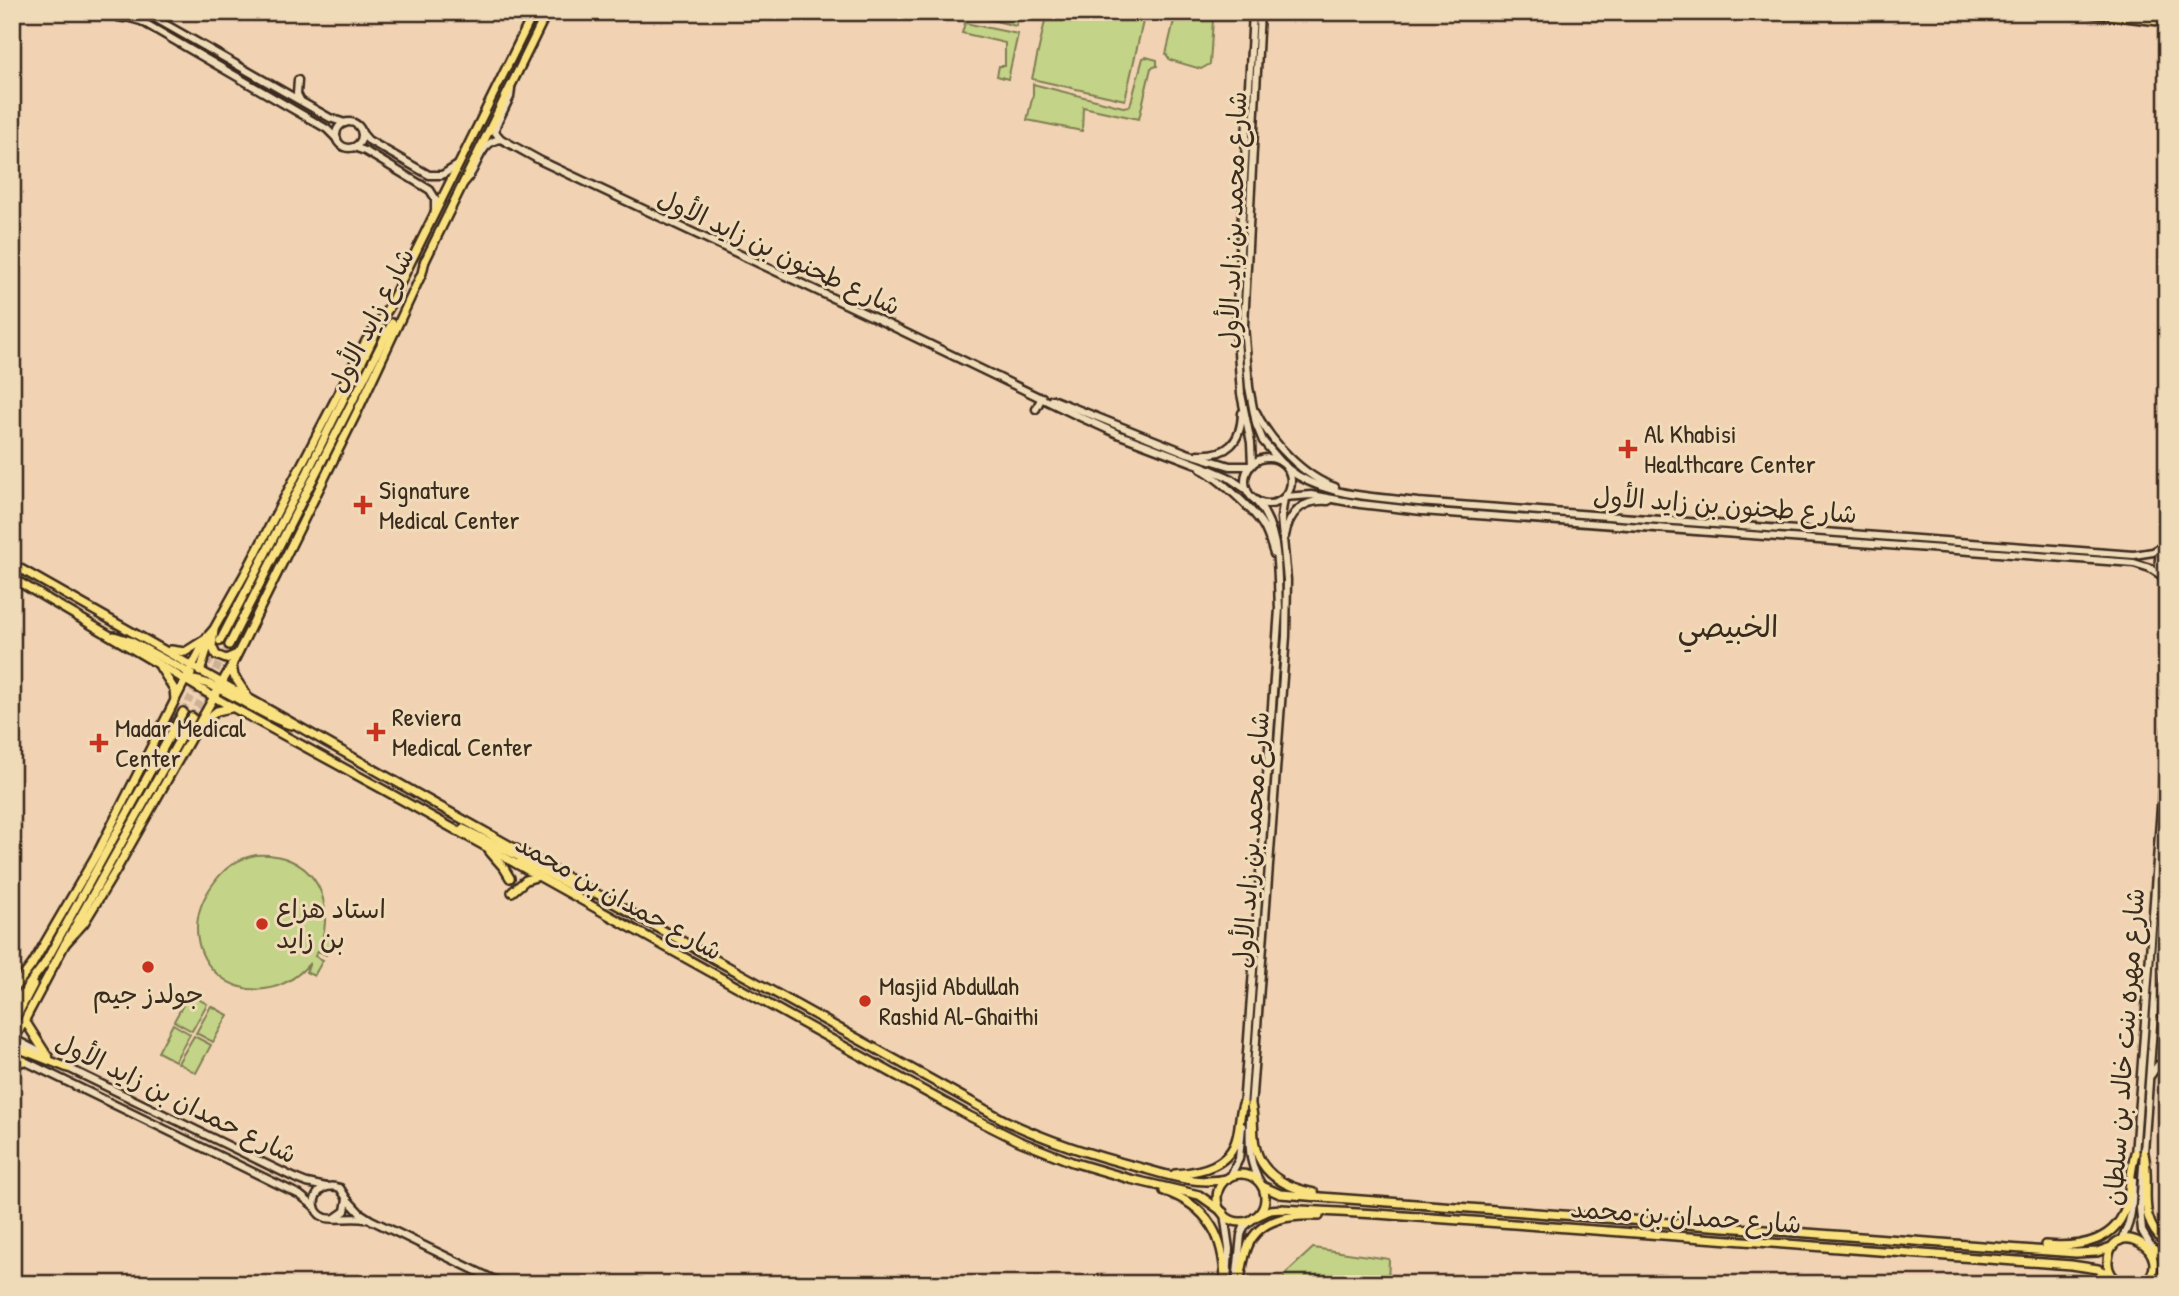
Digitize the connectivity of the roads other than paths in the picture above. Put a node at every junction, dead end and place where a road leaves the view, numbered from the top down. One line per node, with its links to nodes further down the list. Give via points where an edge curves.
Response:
1 (112, 12): 7 (street, via 118,17)
2 (144, 12): 11 (street)
3 (534, 12): 17 (main road, شارع زايد الأول)
4 (548, 12): 10 (main road, شارع زايد الأول)
5 (1256, 12): 23 (street, شارع محمد بن زايد الأول, via 1259,32 1244,325); 24 (street, شارع محمد بن زايد الأول, via 1236,324)
6 (2082, 12): 8 (main road)
7 (129, 15): 14 (street)
8 (2164, 21)
9 (298, 80): 11 (street)
10 (511, 84): 15 (street, via 496,126); 18 (main road, شارع زايد الأول)
11 (301, 102): 12 (street)
12 (345, 123): 13 (street, via 355,124); 14 (street, via 338,129)
13 (362, 133): 16 (street); 17 (street, via 429,175 442,175)
14 (337, 139): 16 (street)
15 (501, 139): 18 (street, via 487,144); 22 (street, شارع طحنون بن زايد الأول)
16 (354, 147): 19 (street, via 430,190)
17 (459, 164): 19 (main road, شارع زايد الأول)
18 (462, 185): 20 (main road, شارع زايد الأول)
19 (435, 215): 21 (main road, شارع زايد الأول)
20 (425, 260): 46 (main road, شارع زايد الأول); 48 (main road, via 358,410)
21 (388, 308): 42 (main road, via 366,341); 45 (main road, شارع زايد الأول)
22 (1042, 397): 25 (street); 26 (street, شارع طحنون بن زايد الأول); 27 (street, شارع طحنون بن زايد الأول)
23 (1251, 401): 28 (street, شارع محمد بن زايد الأول, via 1258,432); 32 (street, via 1271,438 1307,473)
24 (1242, 404): 27 (street, via 1241,429 1232,444 1216,453); 29 (street, شارع محمد بن زايد الأول)
25 (1036, 409)
26 (1164, 452): 31 (street, شارع طحنون بن زايد الأول); 39 (street, via 1208,473 1252,513 1265,530)
27 (1187, 453): 29 (street, شارع طحنون بن زايد الأول, via 1230,466)
28 (1280, 462): 29 (street, via 1268,458); 30 (street)
29 (1252, 465): 31 (street, via 1245,477)
30 (1287, 468): 32 (street, شارع طحنون بن زايد الأول, via 1327,489); 33 (street, via 1291,483)
31 (1247, 490): 34 (street)
32 (1360, 494): 37 (street, شارع طحنون بن زايد الأول, via 2134,555)
33 (1285, 498): 34 (street, via 1273,504); 35 (street, شارع طحنون بن زايد الأول, via 1311,495); 36 (street, شارع محمد بن زايد الأول, via 1280,517)
34 (1256, 501): 39 (street, شارع محمد بن زايد الأول, via 1272,530)
35 (1360, 504): 36 (street, via 1305,504 1290,519); 41 (street, شارع طحنون بن زايد الأول, via 2134,563)
36 (1284, 544): 86 (street, شارع محمد بن زايد الأول, via 1286,625)
37 (2165, 545): 41 (street, via 2158,561)
38 (12, 564): 47 (main road, شارع حمدان بن محمد)
39 (1277, 566): 86 (street, شارع محمد بن زايد الأول, via 1278,642)
40 (12, 578): 43 (main road, شارع حمدان بن محمد)
41 (2166, 579)
42 (214, 629): 44 (main road); 48 (main road, via 216,655 226,659); 52 (main road)
43 (110, 636): 49 (main road, شارع حمدان بن محمد); 51 (main road, via 130,641)
44 (207, 637): 47 (main road, via 185,652); 51 (main road)
45 (220, 640)
46 (229, 645)
47 (164, 648): 51 (main road, شارع حمدان بن محمد)
48 (237, 653): 50 (main road)
49 (158, 664): 51 (main road, شارع حمدان بن محمد); 55 (main road, via 174,689)
50 (232, 665): 53 (main road); 54 (main road)
51 (189, 673): 52 (main road, شارع حمدان بن محمد); 52 (main road); 53 (main road, شارع حمدان بن محمد); 55 (main road)
52 (200, 676): 53 (main road, شارع حمدان بن محمد); 53 (main road, via 205,689)
53 (218, 690): 54 (main road, شارع حمدان بن محمد); 56 (main road, شارع حمدان بن محمد); 59 (main road, via 271,719); 61 (main road)
54 (249, 698): 59 (main road, شارع حمدان بن محمد)
55 (175, 701): 73 (main road, via 110,831)
56 (234, 708): 61 (main road, via 217,711); 62 (main road, شارع حمدان بن محمد)
57 (183, 712): 72 (main road)
58 (192, 716): 71 (main road)
59 (298, 726): 65 (main road, شارع حمدان بن محمد)
60 (2167, 727): 87 (street, شارع مهره بنت خالد بن سلطان)
61 (197, 729): 71 (main road, via 83,923)
62 (455, 830): 64 (main road, شارع حمدان بن محمد); 65 (main road, via 467,831 520,859)
63 (2167, 830): 85 (street, شارع مهره بنت خالد بن سلطان)
64 (485, 846): 66 (main road, شارع حمدان بن محمد); 68 (main road)
65 (532, 857): 70 (main road, شارع حمدان بن محمد)
66 (517, 864): 67 (main road, شارع حمدان بن محمد); 70 (main road, via 526,862 580,891)
67 (539, 876): 69 (main road); 90 (main road, شارع حمدان بن محمد, via 997,1131)
68 (510, 878)
69 (512, 892)
70 (598, 894): 88 (main road, شارع حمدان بن محمد, via 1004,1120 1075,1150)
71 (65, 944): 76 (main road)
72 (45, 963): 75 (main road); 77 (main road)
73 (32, 965): 74 (main road); 75 (main road)
74 (12, 991)
75 (12, 1007)
76 (25, 1021): 78 (main road); 80 (main road)
77 (12, 1025)
78 (13, 1041): 80 (street, شارع حمدان بن زايد الأول); 84 (main road)
79 (12, 1055): 81 (street, شارع حمدان بن زايد الأول)
80 (48, 1056): 84 (street, شارع حمدان بن زايد الأول)
81 (24, 1061): 82 (main road); 95 (street, شارع حمدان بن زايد الأول, via 300,1195)
82 (12, 1065)
83 (2167, 1065): 85 (street, via 2156,1067)
84 (68, 1068): 92 (street, شارع حمدان بن زايد الأول, via 297,1179)
85 (2148, 1084): 87 (street, شارع مهره بنت خالد بن سلطان)
86 (1247, 1105): 88 (main road, via 1236,1141 1224,1158 1205,1170); 89 (street, شارع محمد بن زايد الأول, via 1239,1159); 91 (street, شارع محمد بن زايد الأول, via 1248,1149); 94 (main road, via 1255,1149 1269,1173 1294,1189)
87 (2139, 1153): 101 (street, شارع مهره بنت خالد بن سلطان, via 2131,1218); 102 (main road, via 2123,1214 2102,1238 2077,1246); 103 (main road, via 2146,1215); 104 (street, شارع مهره بنت خالد بن سلطان, via 2139,1216)
88 (1168, 1175): 89 (main road, شارع حمدان بن محمد, via 1202,1182)
89 (1228, 1178): 91 (main road, via 1246,1174); 96 (main road, via 1218,1196)
90 (1130, 1179): 96 (main road, شارع حمدان بن محمد, via 1199,1195); 110 (main road, via 1181,1198 1208,1220 1221,1246)
91 (1261, 1185): 94 (main road, شارع حمدان بن محمد, via 1280,1194); 98 (main road, via 1265,1203)
92 (326, 1186): 93 (street, via 340,1188); 95 (street, via 317,1192)
93 (347, 1199): 99 (street, via 345,1211); 100 (street)
94 (1349, 1200): 102 (main road, شارع حمدان بن محمد)
95 (315, 1207): 99 (street, via 322,1216)
96 (1223, 1213): 98 (main road, via 1236,1221); 110 (street, via 1229,1249)
97 (1346, 1213): 98 (main road, شارع حمدان بن محمد, via 1281,1209); 107 (main road, شارع حمدان بن محمد, via 2071,1265 2098,1269); 111 (main road, via 1292,1216 1265,1226 1248,1247)
98 (1254, 1217): 111 (street, via 1241,1235)
99 (335, 1219): 100 (street)
100 (371, 1220): 109 (street)
101 (2117, 1243): 102 (main road, شارع حمدان بن محمد, via 2083,1253); 104 (main road, via 2133,1238); 107 (main road, via 2108,1258)
102 (1980, 1245)
103 (2167, 1245)
104 (2152, 1249): 105 (main road); 108 (main road, via 2155,1270)
105 (2167, 1258)
106 (2167, 1274): 108 (main road)
107 (2113, 1277): 112 (main road)
108 (2145, 1283)
109 (503, 1284)
110 (1226, 1284)
111 (1238, 1284)
112 (2121, 1284)

